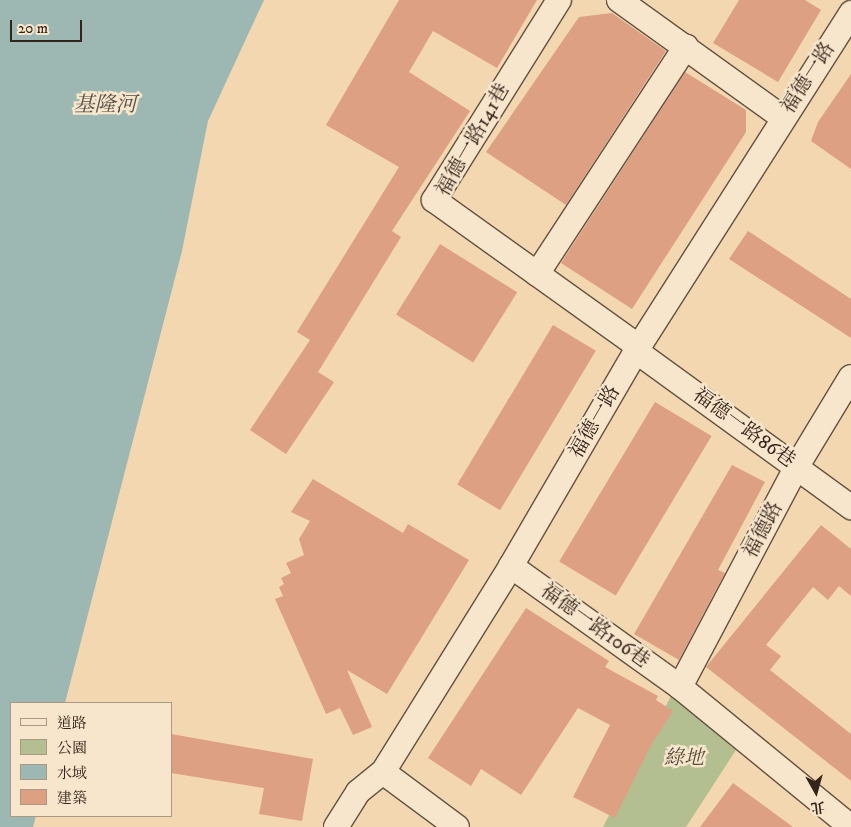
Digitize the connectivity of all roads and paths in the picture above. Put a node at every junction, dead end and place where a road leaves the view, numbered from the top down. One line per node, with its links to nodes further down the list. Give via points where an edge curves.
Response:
1 (559, 0): 6 (street, 福德一路141巷, via 434,200)
2 (619, 0): 4 (street)
3 (851, 13): 5 (street, 福德一路)
4 (686, 46): 5 (street); 6 (street)
5 (783, 118): 7 (street, 福德一路)
6 (537, 274): 7 (street, 福德一路141巷)
7 (637, 349): 9 (street, 福德一路86巷); 11 (street, 福德一路)
8 (851, 377): 9 (street, 福德路)
9 (797, 466): 10 (street, 福德一路86巷); 12 (street, 福德路)
10 (851, 507)
11 (511, 566): 12 (street, 福德一路106巷); 13 (street, 福德一路)
12 (680, 687): 16 (street)
13 (383, 772): 14 (street, 福德一路, via 358,792); 15 (street)
14 (336, 827)
15 (457, 827)
16 (851, 827)

